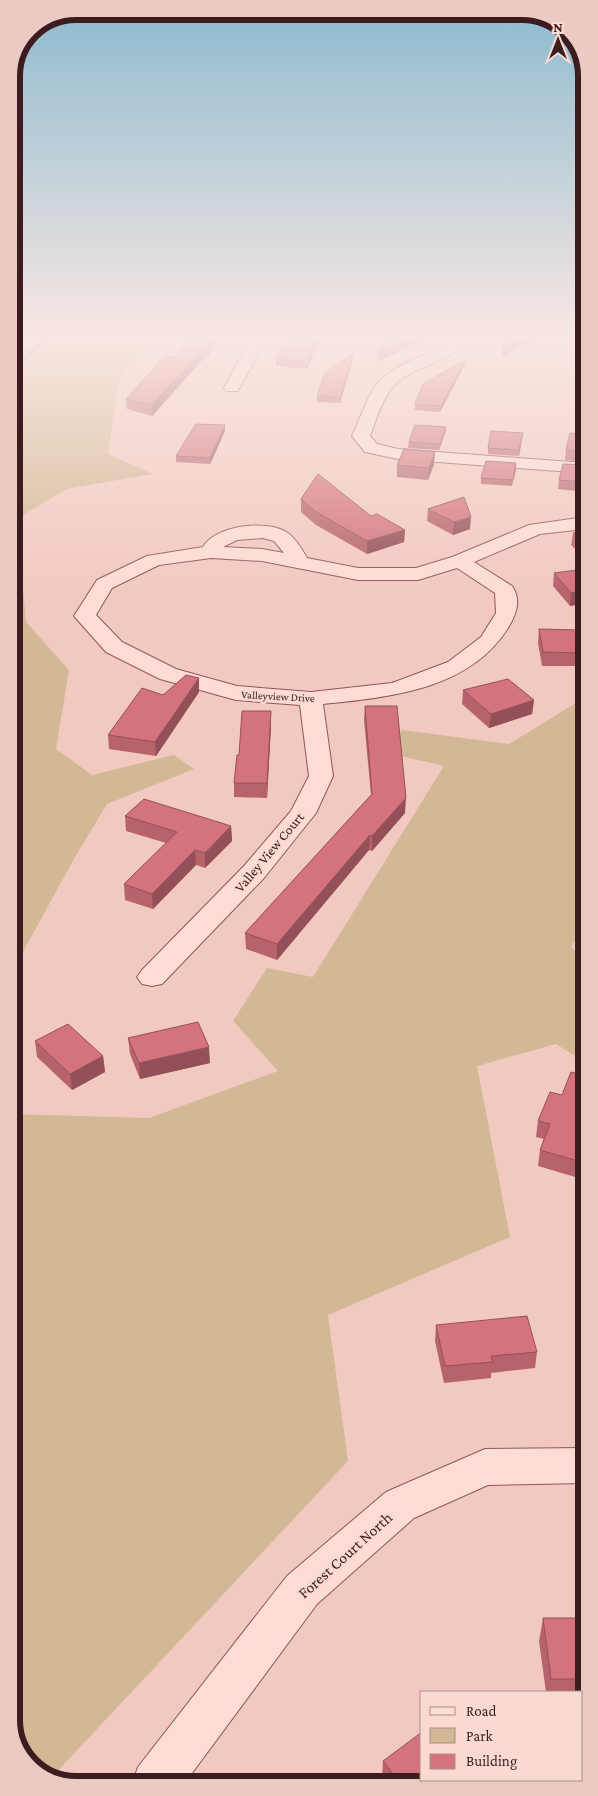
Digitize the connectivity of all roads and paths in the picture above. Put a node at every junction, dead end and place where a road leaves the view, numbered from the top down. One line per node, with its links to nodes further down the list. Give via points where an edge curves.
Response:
1 (367, 423): 2 (street, via 361,436 370,448 398,454)
2 (578, 467)
3 (578, 524): 4 (street, Valleyview Drive, via 536,528)
4 (460, 561): 5 (street, Valleyview Drive, via 505,590 507,613 489,641 456,667 396,689); 5 (street, Valleyview Drive, via 418,574 358,574 262,555 211,552 154,560 104,584 85,616 114,647 168,674 236,694)
5 (311, 699): 6 (street, Valley View Court, via 321,776 303,812 254,872)
6 (152, 977)
7 (578, 1466): 8 (street, Forest Court North, via 485,1468 400,1504 302,1590)
8 (161, 1776)

